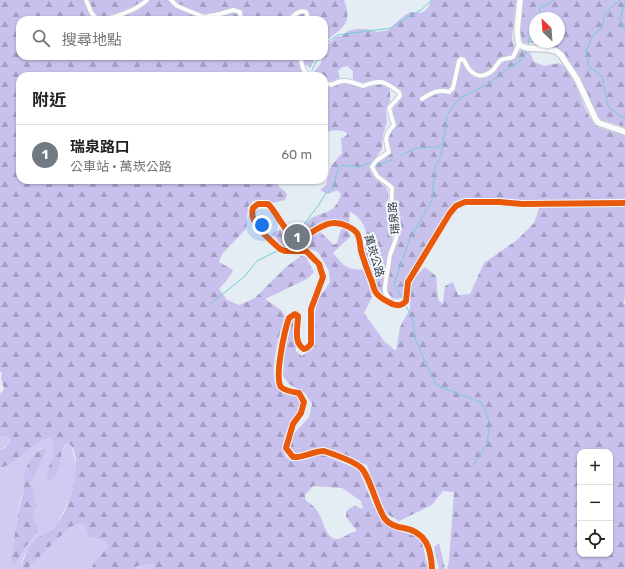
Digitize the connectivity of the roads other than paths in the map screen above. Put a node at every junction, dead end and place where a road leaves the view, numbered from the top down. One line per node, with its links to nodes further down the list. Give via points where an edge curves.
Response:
1 (86, 0): 5 (street)
2 (147, 0): 6 (street, via 141,6)
3 (170, 0): 7 (street, via 177,6)
4 (520, 0): 12 (street)
5 (94, 16)
6 (115, 16)
7 (202, 16)
8 (209, 16): 9 (street, via 232,10 240,12)
9 (240, 16)
10 (293, 16): 11 (street, via 304,11)
11 (308, 16)
12 (518, 45): 16 (street, via 513,57 500,60 493,70 480,77 461,59 454,88 449,92 432,92); 17 (street, via 556,51 577,79 596,120)
13 (302, 60): 14 (street)
14 (305, 72)
15 (328, 84): 19 (street, 瑞泉路, via 343,80 362,86 383,82 399,92 400,96 389,108 394,125 386,135 389,152 372,167 377,176 392,188 391,212 397,234 390,255 385,292)
16 (422, 99)
17 (625, 132)
18 (625, 203): 19 (street, via 459,204 450,213 408,282 406,301 400,305)
19 (392, 304): 20 (street, 萬崁公路, via 375,292 365,266 359,238 353,229 331,223 296,237 286,229 268,204 258,204 253,208 255,223 280,249 285,252 306,251 318,264 323,277 311,308 309,346 304,349 299,344 298,316 295,314 289,318 282,344 280,385 285,390 299,393 304,402 301,414 293,424 286,448 293,457 304,457 324,451 360,466 386,519 392,525 423,537 428,546)
20 (432, 569)

